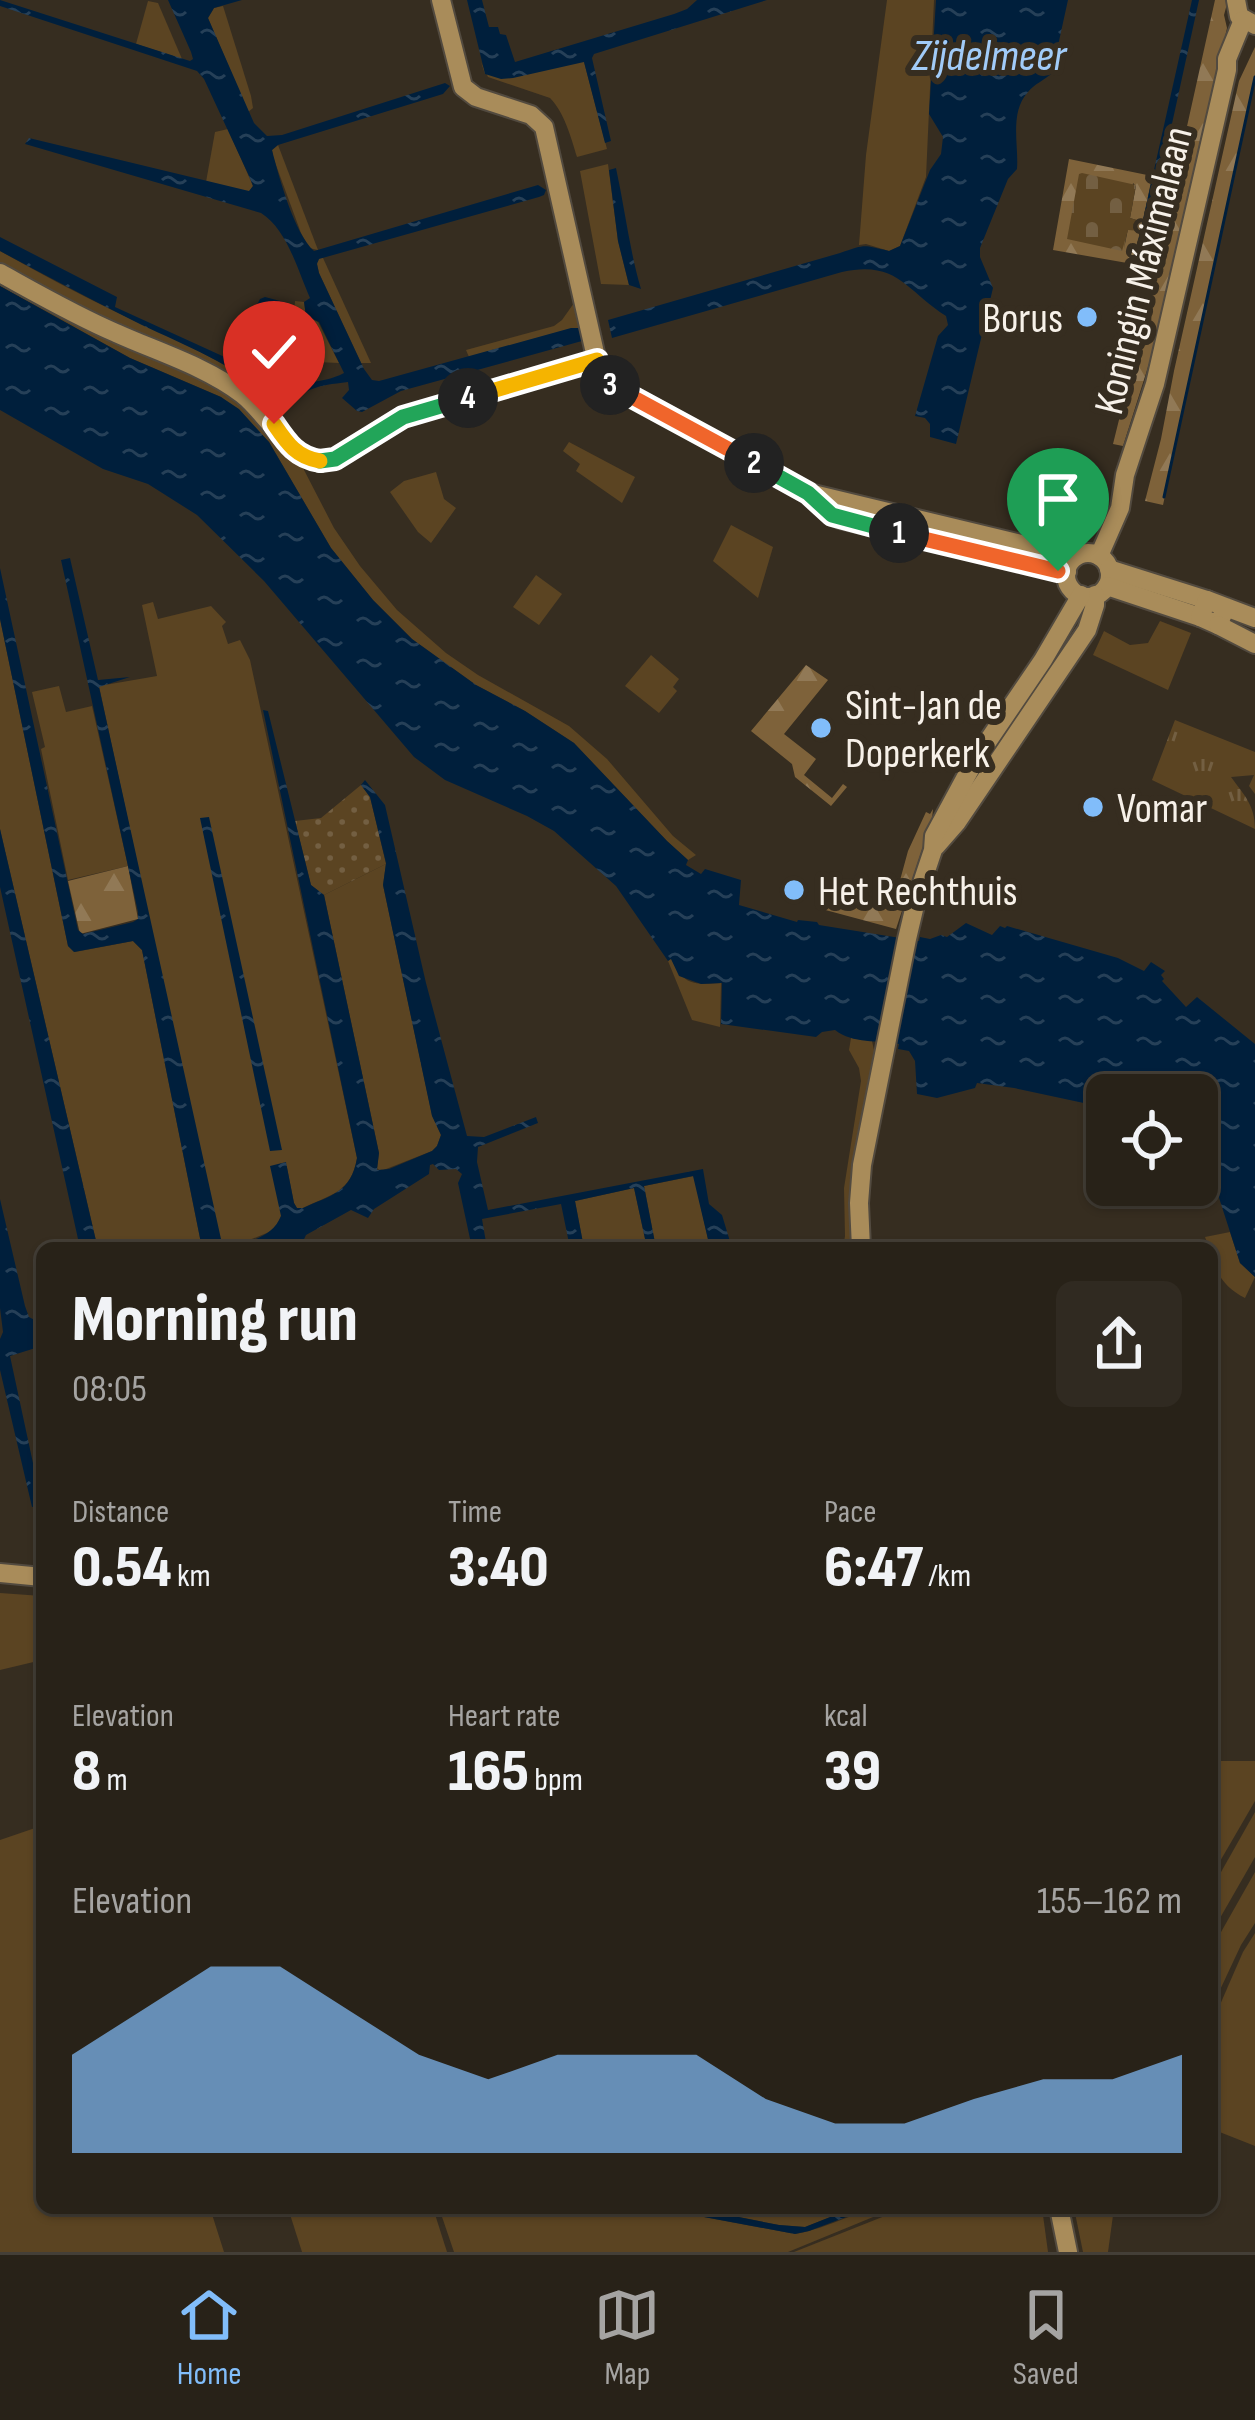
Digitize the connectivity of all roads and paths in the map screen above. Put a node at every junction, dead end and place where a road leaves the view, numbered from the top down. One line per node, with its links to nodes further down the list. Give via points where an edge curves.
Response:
1 (441, 0): 5 (street, via 464,87 544,127)
2 (1236, 0): 3 (street)
3 (1250, 23): 6 (street, Koningin Máximalaan, via 1227,59 1155,384)
4 (0, 273): 5 (street, via 225,382 306,459 324,462 403,417)
5 (597, 360): 6 (street, via 613,387 808,493 832,515)
6 (1090, 573): 7 (street); 10 (street, Koningin Máximalaan, via 934,836 862,1166)
7 (1213, 612): 8 (street); 9 (street)
8 (1255, 618)
9 (1255, 644)
10 (861, 1242)
11 (0, 1573): 12 (street)
12 (36, 1576)
13 (1061, 2214): 14 (street)
14 (1068, 2252)

